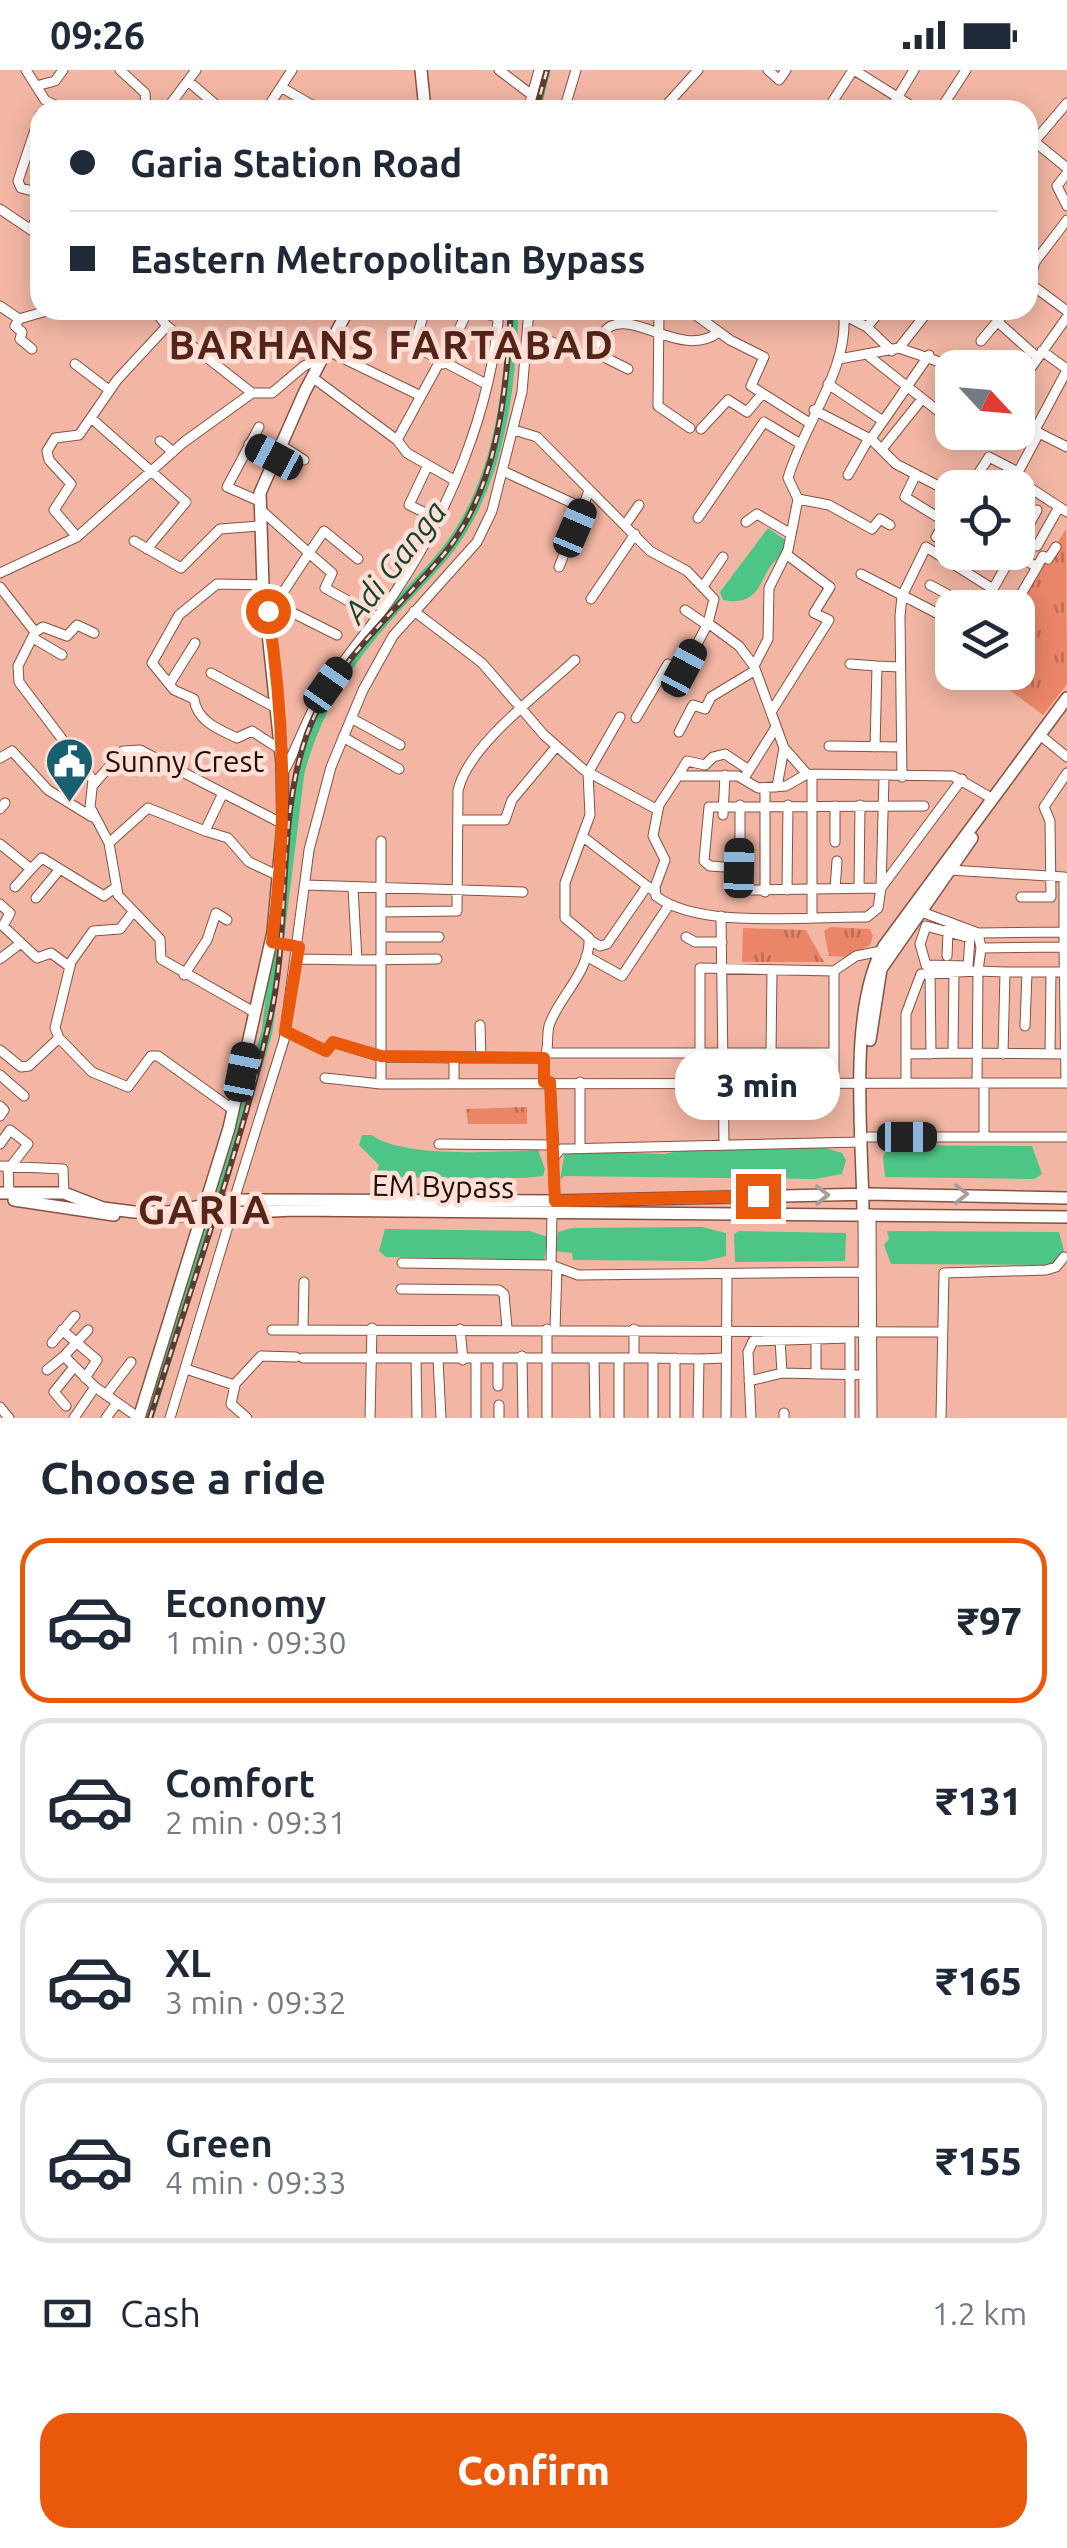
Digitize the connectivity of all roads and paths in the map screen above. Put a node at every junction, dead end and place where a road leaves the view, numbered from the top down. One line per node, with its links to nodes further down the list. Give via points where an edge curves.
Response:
1 (26, 70): 18 (street)
2 (64, 70): 18 (street, via 55,81)
3 (120, 70): 22 (street)
4 (196, 70): 17 (street)
5 (277, 70): 16 (street)
6 (421, 70): 27 (main road)
7 (499, 70): 19 (street)
8 (539, 70): 19 (street)
9 (576, 70): 29 (street)
10 (698, 70): 30 (street)
11 (768, 70): 12 (street, via 779,80)
12 (786, 70)
13 (853, 70): 20 (street); 31 (street)
14 (914, 70): 20 (street)
15 (966, 70): 33 (street)
16 (286, 78): 25 (street); 26 (street)
17 (188, 81): 23 (street); 24 (street)
18 (36, 86): 21 (street)
19 (532, 95): 28 (street)
20 (898, 98): 32 (street)
21 (40, 100)
22 (146, 100)
23 (174, 100)
24 (209, 100)
25 (272, 100)
26 (309, 100)
27 (424, 100)
28 (531, 100)
29 (567, 100)
30 (671, 100)
31 (834, 100)
32 (901, 100)
33 (946, 100)
34 (1067, 104): 35 (street)
35 (1038, 138)
36 (30, 140): 37 (street)
37 (28, 145): 40 (street, via 19,185)
38 (1038, 151): 39 (street)
39 (1067, 170): 41 (street, via 1057,186)
40 (30, 189)
41 (1067, 206)
42 (0, 208): 44 (street)
43 (1067, 220): 45 (street)
44 (30, 229)
45 (1062, 236): 46 (street)
46 (1038, 259)
47 (1038, 291): 49 (street)
48 (0, 306): 51 (street)
49 (1067, 314): 75 (street)
50 (30, 316): 51 (street)
51 (19, 319): 71 (street, via 20,339)
52 (163, 320): 65 (street)
53 (343, 320): 74 (main road)
54 (423, 320): 81 (street, via 414,346)
55 (463, 320): 81 (street)
56 (497, 320): 86 (street)
57 (529, 320): 68 (street)
58 (660, 320): 69 (street)
59 (703, 320): 67 (street)
60 (843, 320): 78 (street)
61 (857, 320): 66 (street)
62 (873, 320): 66 (street)
63 (921, 320): 72 (street)
64 (999, 322): 70 (street); 75 (street)
65 (168, 326): 89 (street); 90 (street)
66 (868, 327): 72 (street)
67 (719, 332): 69 (street, via 701,340); 91 (street, via 763,355 752,386)
68 (528, 333): 73 (street); 100 (street)
69 (662, 338): 73 (street, via 612,326); 91 (street, via 658,406 695,428 728,400 748,412)
70 (981, 341)
71 (32, 349)
72 (896, 350): 76 (street); 77 (street)
73 (592, 352): 83 (street)
74 (323, 354): 85 (main road); 90 (street, via 272,393); 92 (street)
75 (1039, 354): 80 (street); 84 (street)
76 (928, 355): 79 (street); 88 (street)
77 (870, 356): 78 (street); 88 (street)
78 (839, 358): 87 (street)
79 (935, 358)
80 (1035, 360)
81 (441, 363): 86 (street); 92 (street)
82 (75, 364): 89 (street)
83 (628, 369)
84 (1067, 370): 101 (street)
85 (312, 378): 102 (street); 107 (main road)
86 (486, 384): 121 (street)
87 (828, 384): 95 (street); 97 (street)
88 (908, 387): 93 (street); 97 (street)
89 (109, 390): 96 (street)
90 (252, 393): 110 (street)
91 (762, 394): 98 (street)
92 (421, 396): 102 (street)
93 (922, 399): 94 (street); 109 (street)
94 (935, 409)
95 (814, 410): 98 (street); 103 (street)
96 (91, 418): 117 (street); 143 (street, via 79,435 56,438 48,451 70,484 54,510)
97 (883, 421): 103 (street)
98 (808, 422): 105 (street)
99 (259, 427): 106 (street)
100 (514, 430): 118 (street); 124 (street, via 537,437)
101 (1037, 431): 108 (street); 116 (street)
102 (397, 440): 113 (street)
103 (869, 440): 109 (street); 120 (street)
104 (160, 441): 110 (street)
105 (799, 443): 127 (street, via 788,478); 135 (street, via 764,422)
106 (249, 444): 111 (street); 123 (street)
107 (279, 444): 111 (main road); 112 (street)
108 (1066, 444)
109 (882, 449): 119 (street)
110 (173, 452): 117 (street)
111 (274, 457): 128 (main road)
112 (304, 460)
113 (428, 465): 121 (street); 136 (street, via 409,505)
114 (981, 470): 115 (street, via 989,457)
115 (1004, 470)
116 (1018, 470)
117 (151, 471): 143 (street); 147 (street, via 186,503)
118 (505, 472): 130 (street); 172 (street, via 478,542)
119 (916, 474): 122 (street); 134 (street, via 905,497)
120 (848, 476)
121 (454, 480): 136 (street)
122 (935, 484)
123 (227, 488): 126 (street); 128 (street)
124 (589, 491): 130 (street); 138 (street)
125 (1035, 492): 132 (street)
126 (218, 497)
127 (798, 499): 139 (street, via 829,505 872,529 880,519); 142 (street)
128 (259, 504): 140 (main road); 148 (street)
129 (639, 504): 138 (street)
130 (584, 508): 154 (street)
131 (1037, 510): 133 (street)
132 (1063, 510): 145 (street)
133 (1035, 512)
134 (935, 515)
135 (698, 518)
136 (438, 519): 168 (street)
137 (746, 522): 142 (street, via 757,514)
138 (625, 524): 141 (street)
139 (890, 525)
140 (260, 526): 147 (street, via 220,529 182,568); 160 (main road)
141 (635, 534): 161 (street); 169 (street)
142 (791, 534): 150 (street)
143 (76, 537): 158 (street)
144 (134, 541): 147 (street)
145 (1037, 546)
146 (1056, 547): 155 (street)
147 (147, 548)
148 (308, 553): 152 (street, via 324,532); 170 (street); 174 (street, via 332,573 325,588)
149 (935, 553): 167 (street, via 926,548)
150 (786, 554): 184 (street, via 769,588 768,639); 192 (street, via 830,587 814,614 829,620)
151 (723, 557): 161 (street)
152 (358, 559)
153 (1035, 565): 155 (street)
154 (559, 566)
155 (1038, 567): 166 (street)
156 (964, 570): 164 (street)
157 (1004, 570): 164 (street)
158 (0, 573)
159 (861, 574): 167 (street)
160 (263, 584): 170 (main road); 187 (street, via 217,584 179,614 152,663)
161 (704, 585): 175 (street, via 714,599)
162 (930, 585): 165 (street)
163 (0, 587): 177 (street)
164 (993, 589)
165 (939, 590)
166 (1024, 590)
167 (902, 596): 173 (street); 185 (street)
168 (392, 597): 172 (street); 174 (street)
169 (591, 599)
170 (271, 603): 178 (street); 189 (main road)
171 (685, 610): 175 (street)
172 (412, 612): 191 (street, via 474,656); 194 (street)
173 (935, 612)
174 (377, 617): 213 (street, via 320,696)
175 (708, 624): 184 (street, via 739,646); 195 (street, via 684,668 668,664)
176 (94, 633): 177 (street, via 78,625 67,636 43,627)
177 (34, 635): 180 (street); 220 (street, via 18,666 19,682)
178 (338, 635)
179 (195, 642): 187 (street)
180 (62, 654)
181 (575, 660): 191 (street)
182 (850, 664): 183 (street)
183 (877, 666): 185 (street); 203 (street)
184 (754, 668): 192 (street); 197 (street, via 704,710 693,704)
185 (900, 668): 204 (street)
186 (211, 673): 189 (street)
187 (170, 683): 206 (street, via 194,699 199,716 215,727 236,738 252,731)
188 (1067, 698): 199 (main road)
189 (278, 709): 206 (main road)
190 (1067, 710): 199 (main road)
191 (522, 711): 201 (street); 235 (street, via 471,760 460,783)
192 (771, 712): 196 (street)
193 (620, 717): 210 (street)
194 (350, 718): 198 (street); 200 (street)
195 (636, 718)
196 (776, 727): 205 (street); 212 (street)
197 (680, 732)
198 (342, 737): 209 (street); 252 (street)
199 (1043, 738): 207 (street); 223 (main road); 241 (main road)
200 (400, 745)
201 (556, 746): 210 (street); 235 (street, via 512,800 505,820)
202 (829, 746): 203 (street)
203 (875, 747): 204 (street)
204 (901, 747): 218 (street)
205 (784, 748): 216 (street); 221 (street)
206 (281, 750): 213 (main road)
207 (1067, 757)
208 (0, 758): 234 (street, via 12,751 48,790)
209 (399, 769)
210 (588, 773): 232 (street); 238 (street, via 591,808)
211 (1067, 773): 250 (street, via 1044,807 1050,817)
212 (747, 774): 214 (street, via 725,754 705,765 688,761); 215 (street); 221 (street, via 752,787)
213 (282, 775): 236 (main road)
214 (678, 776): 215 (street); 232 (street)
215 (725, 776): 233 (street)
216 (810, 776): 217 (street); 221 (street); 229 (street)
217 (884, 777): 218 (street); 228 (street)
218 (902, 777): 219 (street)
219 (962, 779): 223 (street); 260 (street)
220 (94, 784): 222 (street, via 131,748); 234 (street)
221 (771, 788): 224 (street)
222 (223, 793): 236 (street); 237 (street)
223 (993, 799): 241 (main road)
224 (765, 804): 225 (street); 226 (street); 265 (street)
225 (740, 805): 233 (street); 245 (street)
226 (788, 805): 229 (street); 263 (street)
227 (860, 805): 228 (street); 230 (street); 259 (street)
228 (883, 805): 231 (street); 260 (street)
229 (812, 806): 230 (street); 258 (street)
230 (835, 806): 240 (street)
231 (924, 806)
232 (658, 810): 262 (street, via 653,836 665,866)
233 (723, 811): 245 (street, via 705,811 704,862)
234 (92, 817): 242 (street)
235 (459, 820): 257 (street)
236 (283, 824): 249 (main road)
237 (206, 831): 242 (street, via 148,808); 249 (street, via 222,834 252,864)
238 (582, 836): 262 (street); 282 (street, via 562,905 565,918)
239 (382, 841): 256 (street)
240 (835, 842)
241 (965, 842): 248 (main road); 270 (main road)
242 (109, 843): 254 (street)
243 (0, 844): 246 (street)
244 (837, 861): 261 (street)
245 (739, 868): 265 (street, via 740,890)
246 (31, 869): 247 (street, via 42,858); 253 (street)
247 (60, 870): 254 (street, via 104,896); 267 (street)
248 (950, 870): 250 (street); 270 (main road)
249 (279, 876): 283 (main road)
250 (1050, 877): 251 (street); 266 (street, via 1051,898)
251 (1066, 877): 277 (street)
252 (305, 885): 255 (street); 286 (street)
253 (15, 887)
254 (116, 887): 271 (street)
255 (353, 888): 256 (street); 295 (street)
256 (381, 888): 257 (street); 272 (street)
257 (458, 888): 264 (street); 272 (street, via 455,914)
258 (812, 888): 261 (street); 263 (street); 274 (street)
259 (859, 888): 260 (street); 261 (street)
260 (881, 888): 274 (street, via 878,908 867,917)
261 (835, 889)
262 (651, 890): 269 (street); 282 (street, via 607,944)
263 (788, 890): 265 (street)
264 (523, 892)
265 (764, 892)
266 (1021, 897)
267 (36, 898)
268 (0, 904): 285 (street, via 10,914 3,926)
269 (669, 905): 273 (street); 290 (street, via 622,976)
270 (916, 910): 276 (street); 289 (main road); 341 (main road, via 882,969)
271 (133, 912): 297 (street, via 120,929 89,935); 308 (street, via 160,938 160,959)
272 (381, 912): 279 (street)
273 (721, 916): 274 (street); 284 (street)
274 (812, 916)
275 (227, 920): 308 (street, via 216,914)
276 (948, 928): 276 (street, via 970,938 968,966 926,965 920,944 926,926); 278 (street); 291 (street)
277 (1064, 932): 278 (street); 288 (street)
278 (978, 933): 287 (street)
279 (381, 937): 280 (street); 296 (street)
280 (438, 937)
281 (686, 937): 284 (street)
282 (590, 941): 290 (street)
283 (272, 942): 286 (street); 311 (main road)
284 (722, 942): 298 (street)
285 (21, 943): 292 (street); 297 (street, via 37,958 51,954)
286 (299, 947): 293 (street)
287 (981, 948): 288 (street); 301 (street)
288 (1064, 948): 306 (street)
289 (881, 951): 300 (street, via 856,956); 341 (main road, via 864,1002)
290 (586, 956): 331 (street, via 550,1022)
291 (948, 956)
292 (0, 958)
293 (297, 959): 295 (street); 316 (street)
294 (437, 959): 296 (street)
295 (357, 960): 296 (street)
296 (381, 960): 330 (street)
297 (70, 968): 317 (street, via 55,1022)
298 (723, 969): 299 (street); 319 (street, via 700,968); 320 (street)
299 (772, 970): 300 (street); 323 (street)
300 (834, 971): 321 (street)
301 (978, 971): 303 (street); 304 (street); 329 (street)
302 (930, 972): 303 (street); 309 (street, via 921,974); 310 (street)
303 (954, 972): 322 (street)
304 (1005, 972): 307 (street); 326 (street)
305 (1050, 972): 306 (street); 307 (street); 327 (street)
306 (1066, 972): 328 (street)
307 (1026, 973): 315 (street)
308 (184, 975): 311 (street)
309 (911, 998): 310 (street); 313 (street)
310 (930, 998): 314 (street)
311 (254, 1012): 348 (main road)
312 (480, 1025): 333 (street)
313 (906, 1026): 314 (street); 324 (street)
314 (930, 1026): 325 (street)
315 (1025, 1026)
316 (285, 1031): 330 (street, via 324,1051 333,1042); 363 (street)
317 (58, 1038): 318 (street, via 29,1066); 348 (street, via 92,1072 128,1087 158,1056)
318 (0, 1050)
319 (700, 1053): 320 (street); 331 (street)
320 (724, 1053): 323 (street); 339 (street)
321 (833, 1053): 323 (street); 340 (street)
322 (954, 1053): 325 (street); 329 (street)
323 (771, 1054)
324 (906, 1054): 325 (street); 336 (street)
325 (931, 1054)
326 (1003, 1054): 327 (street); 329 (street)
327 (1050, 1054): 328 (street)
328 (1067, 1054): 343 (street)
329 (978, 1055): 342 (street)
330 (381, 1056): 332 (street); 344 (street)
331 (546, 1056): 333 (street); 337 (street)
332 (454, 1058): 333 (street); 345 (street)
333 (481, 1058)
334 (0, 1075): 346 (street)
335 (326, 1078): 344 (street)
336 (906, 1081): 341 (street); 342 (street)
337 (547, 1082): 338 (street); 345 (street); 356 (street)
338 (580, 1082): 339 (street); 357 (street)
339 (724, 1082): 340 (street); 355 (street)
340 (834, 1083): 341 (street)
341 (866, 1083): 352 (main road)
342 (981, 1083): 343 (street); 350 (street)
343 (1066, 1083)
344 (381, 1084): 345 (street)
345 (454, 1084)
346 (24, 1096)
347 (0, 1106): 349 (street)
348 (232, 1109): 365 (main road)
349 (0, 1116)
350 (984, 1136): 351 (street); 352 (street)
351 (1067, 1137)
352 (866, 1139): 355 (street); 360 (main road)
353 (0, 1144): 358 (street, via 10,1130 28,1144)
354 (439, 1144): 356 (street)
355 (724, 1144): 357 (street)
356 (554, 1148): 357 (street); 364 (street)
357 (580, 1149)
358 (6, 1166): 359 (street, via 63,1169); 361 (street)
359 (64, 1192): 361 (main road); 365 (main road, via 116,1211)
360 (867, 1194): 362 (main road, one-way to 362); 364 (main road, one-way to 360); 366 (main road)
361 (3, 1195): 365 (main road, via 103,1215)
362 (1067, 1198)
363 (230, 1207): 364 (main road); 365 (main road); 410 (street)
364 (554, 1207): 366 (main road, EM Bypass); 370 (street)
365 (206, 1210): 429 (main road)
366 (867, 1214): 367 (main road, EM Bypass); 372 (street)
367 (1067, 1218)
368 (1064, 1258): 387 (street, via 1046,1270 944,1273)
369 (402, 1263): 370 (street)
370 (554, 1267): 371 (street, via 578,1275); 380 (street)
371 (726, 1275): 372 (street); 382 (street)
372 (866, 1277): 386 (street)
373 (304, 1282): 378 (street)
374 (401, 1289): 377 (street, via 502,1291)
375 (74, 1316): 383 (street)
376 (372, 1328): 378 (street); 379 (street); 394 (street)
377 (507, 1328): 379 (street); 380 (street)
378 (303, 1329): 385 (street)
379 (460, 1329): 406 (street)
380 (551, 1329): 381 (street); 395 (street)
381 (634, 1329): 382 (street); 399 (street)
382 (726, 1329): 386 (street); 402 (street)
383 (62, 1330): 390 (street); 391 (street)
384 (88, 1330): 391 (street)
385 (272, 1330)
386 (868, 1330): 387 (street); 415 (street)
387 (939, 1332): 449 (street)
388 (780, 1339): 389 (street); 412 (street); 417 (street, via 753,1341)
389 (816, 1339): 413 (street); 414 (street, via 850,1338)
390 (52, 1342)
391 (77, 1343): 392 (street); 416 (street, via 98,1364)
392 (64, 1356): 409 (street); 411 (street)
393 (522, 1356): 395 (street); 404 (street); 437 (street)
394 (371, 1357): 396 (street); 418 (street, via 261,1356); 432 (street)
395 (547, 1357): 397 (street); 438 (street)
396 (416, 1358): 403 (street); 433 (street)
397 (594, 1358): 398 (street); 439 (street)
398 (619, 1358): 399 (street); 440 (street)
399 (634, 1358): 400 (street)
400 (653, 1358): 401 (street); 441 (street)
401 (675, 1358): 405 (street); 442 (street)
402 (726, 1358): 405 (street); 444 (street)
403 (438, 1359): 406 (street); 434 (street)
404 (498, 1359): 407 (street); 420 (street)
405 (700, 1359): 443 (street)
406 (463, 1360): 407 (street)
407 (476, 1360): 435 (street)
408 (131, 1362): 421 (street)
409 (74, 1367): 416 (street); 424 (street, via 54,1392)
410 (186, 1369): 418 (street); 430 (street)
411 (47, 1370)
412 (782, 1373): 413 (street); 417 (street)
413 (816, 1374): 414 (street)
414 (849, 1374): 415 (street); 446 (street)
415 (868, 1375): 447 (street); 448 (street)
416 (86, 1378): 419 (street)
417 (749, 1382): 445 (street)
418 (234, 1385): 431 (street, via 231,1404)
419 (94, 1386): 421 (street); 427 (street)
420 (498, 1386)
421 (106, 1395): 422 (street)
422 (117, 1403): 428 (street); 429 (street)
423 (499, 1405): 436 (street)
424 (66, 1406)
425 (0, 1407): 426 (street)
426 (10, 1418)
427 (74, 1418)
428 (106, 1418)
429 (139, 1418)
430 (170, 1418)
431 (247, 1418)
432 (370, 1418)
433 (417, 1418)
434 (441, 1418)
435 (476, 1418)
436 (498, 1418)
437 (523, 1418)
438 (548, 1418)
439 (596, 1418)
440 (619, 1418)
441 (653, 1418)
442 (675, 1418)
443 (698, 1418)
444 (726, 1418)
445 (750, 1418)
446 (850, 1418)
447 (864, 1418)
448 (872, 1418)
449 (940, 1418)

